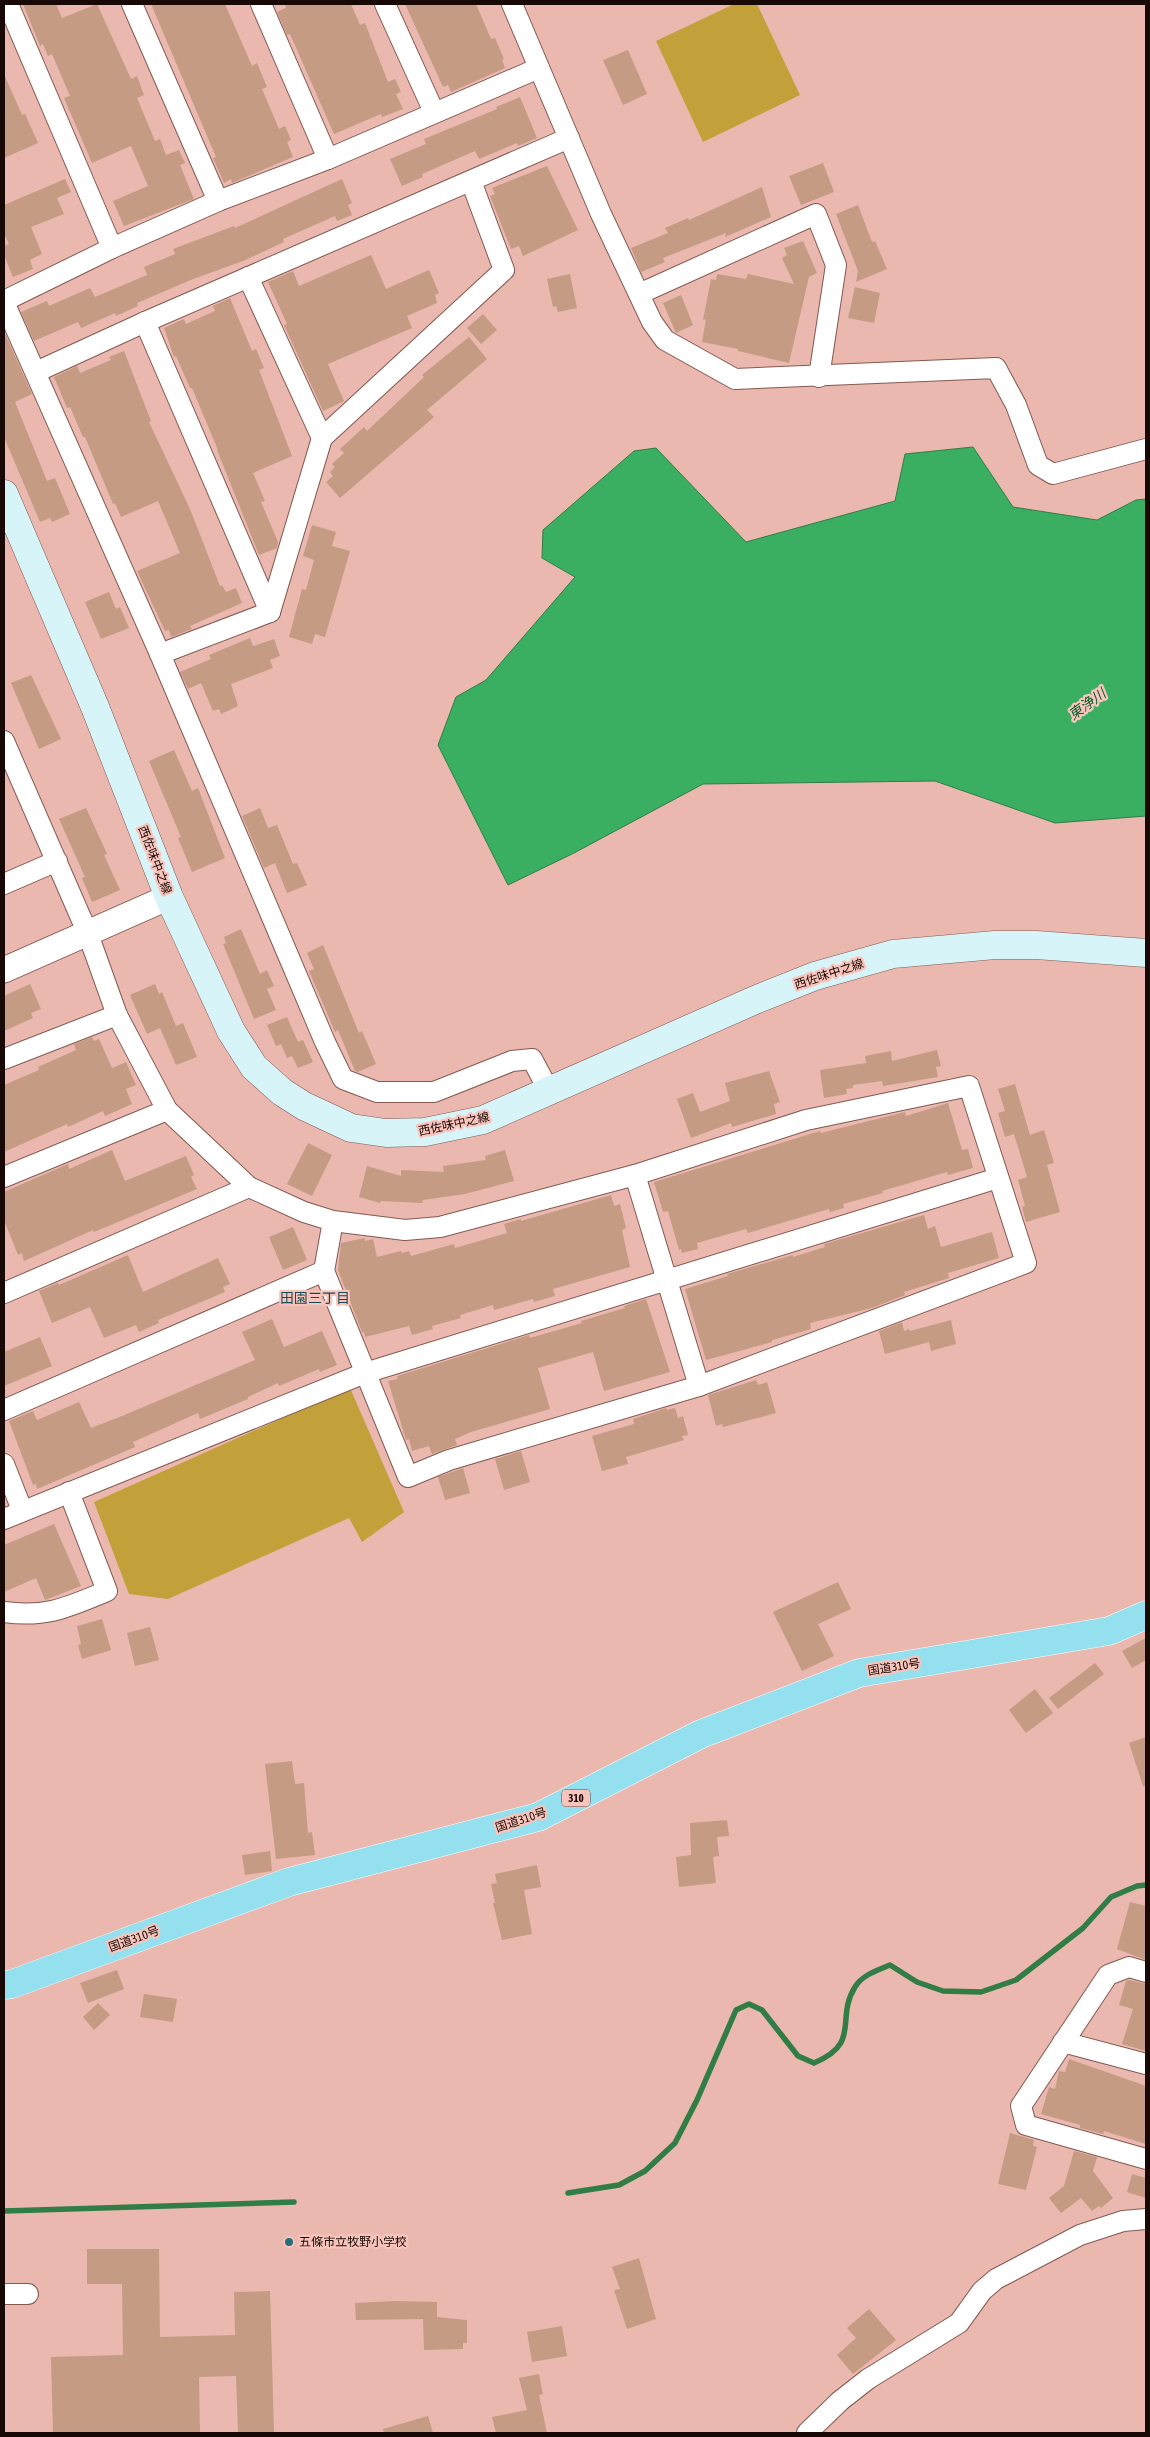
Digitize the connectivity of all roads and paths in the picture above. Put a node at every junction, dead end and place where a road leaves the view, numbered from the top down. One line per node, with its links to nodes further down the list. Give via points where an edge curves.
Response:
1 (8, 4): 12 (street)
2 (132, 4): 11 (street)
3 (261, 4): 9 (street)
4 (385, 4): 7 (street)
5 (512, 4): 6 (street)
6 (539, 68): 7 (street); 8 (street)
7 (434, 112): 9 (street)
8 (569, 138): 10 (street); 14 (street, via 600,214)
9 (328, 159): 11 (street)
10 (471, 181): 13 (street); 19 (street, via 504,270)
11 (218, 201): 12 (street)
12 (112, 248): 15 (street)
13 (248, 277): 16 (street); 19 (street)
14 (639, 294): 18 (street, via 665,340 735,379); 18 (street, via 816,214 836,265)
15 (4, 301): 17 (street)
16 (145, 322): 17 (street); 22 (street)
17 (36, 372): 23 (street)
18 (819, 377): 20 (street, via 996,368 1016,405 1038,465 1053,474)
19 (322, 438): 22 (street)
20 (1146, 449)
21 (4, 494): 27 (main road, 西佐味中之線, via 95,706)
22 (270, 612): 23 (street)
23 (160, 654): 33 (street, via 343,1079 378,1092 434,1092 512,1061 532,1059)
24 (4, 741): 25 (street)
25 (57, 861): 26 (street); 28 (street)
26 (4, 884)
27 (169, 897): 28 (street); 33 (main road, 西佐味中之線, via 231,1032 254,1067 304,1106 351,1128 386,1133 425,1132 483,1120)
28 (88, 934): 30 (street); 31 (street)
29 (1146, 953): 33 (main road, 西佐味中之線, via 1019,945 893,954 789,986)
30 (4, 970)
31 (118, 1015): 32 (street); 34 (street)
32 (4, 1059)
33 (548, 1091)
34 (167, 1110): 36 (street); 38 (street)
35 (635, 1175): 37 (street, via 806,1120 969,1086); 39 (street, via 440,1227 405,1230); 41 (street)
36 (4, 1177)
37 (998, 1178): 41 (street); 44 (street, via 1026,1263)
38 (249, 1188): 39 (street); 42 (street)
39 (333, 1221): 40 (street)
40 (324, 1271): 43 (street); 45 (street)
41 (665, 1280): 43 (street); 44 (street)
42 (4, 1293)
43 (365, 1373): 44 (street, via 408,1477 449,1460); 47 (street)
44 (699, 1386)
45 (4, 1410)
46 (4, 1464): 48 (street)
47 (69, 1492): 48 (street); 50 (street, via 107,1592 51,1613 22,1615)
48 (22, 1510): 49 (street)
49 (4, 1519)
50 (4, 1612)
51 (1146, 1615): 53 (highway, 国道310号 / 310, via 1109,1631 859,1673 700,1734 538,1817 289,1882)
52 (1146, 1972): 54 (street, via 1129,1967 1108,1975)
53 (4, 1985)
54 (1064, 2042): 55 (street); 56 (street, via 1021,2106 1026,2125)
55 (1146, 2064)
56 (1146, 2159)
57 (1146, 2219): 60 (street, via 1123,2221 1080,2235 996,2279 982,2291 959,2323 868,2379)
58 (4, 2294): 59 (street)
59 (28, 2294)
60 (807, 2433)

